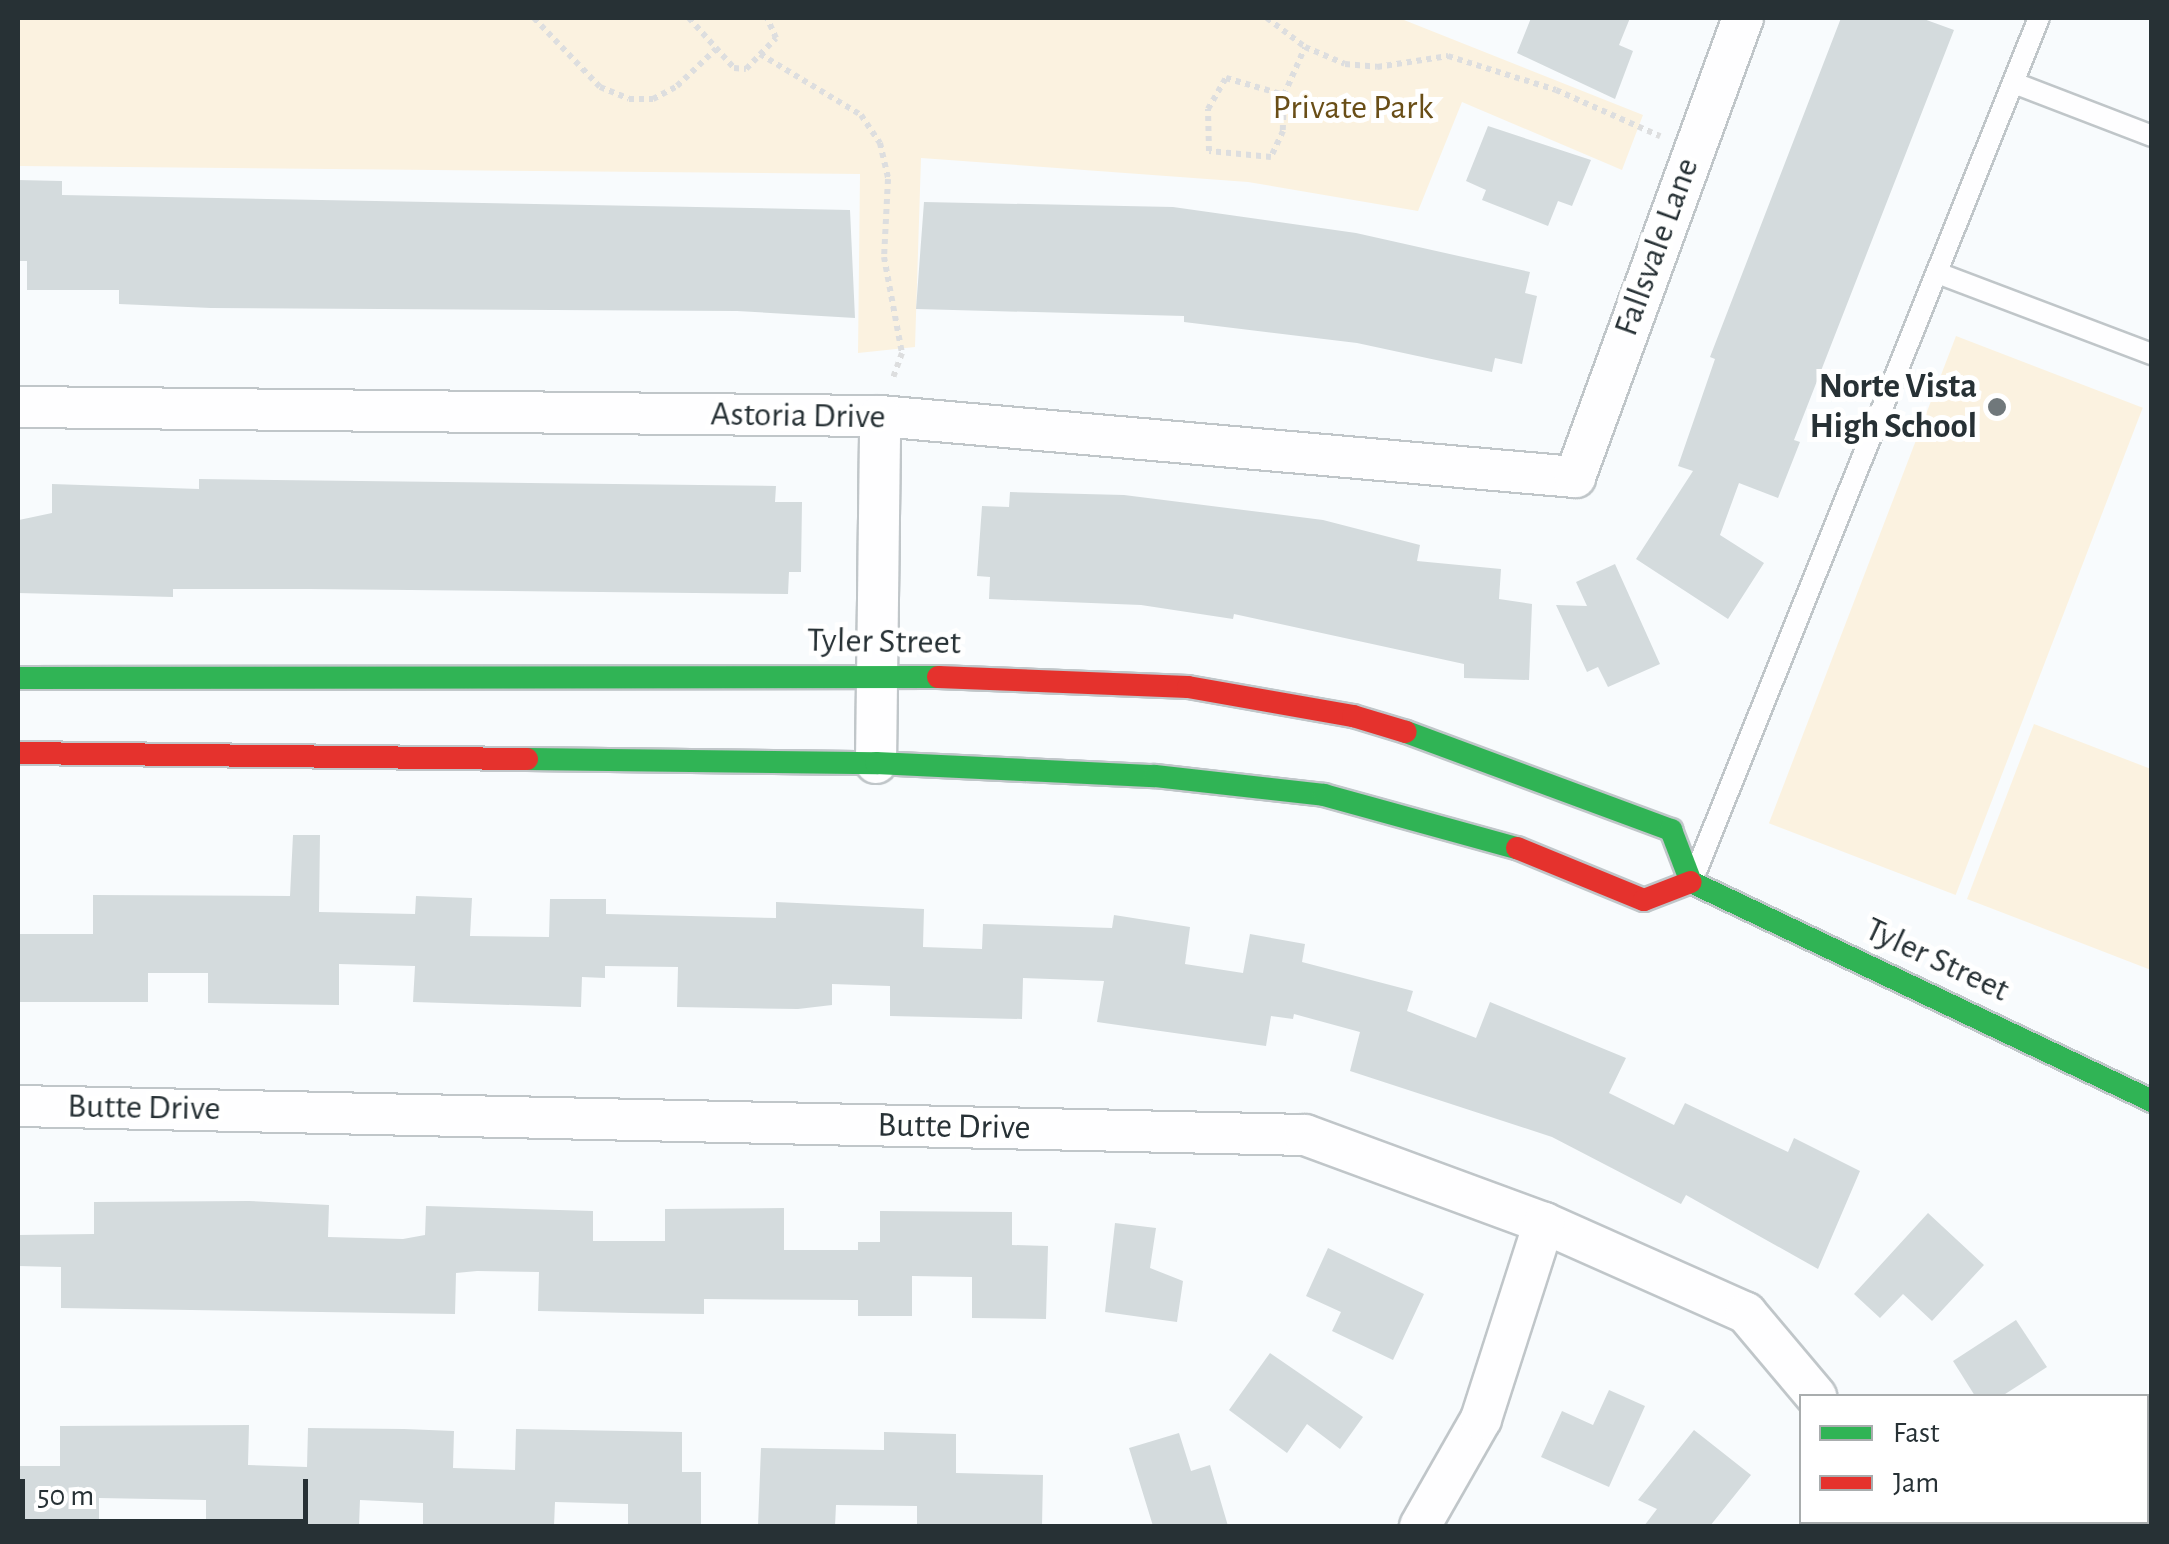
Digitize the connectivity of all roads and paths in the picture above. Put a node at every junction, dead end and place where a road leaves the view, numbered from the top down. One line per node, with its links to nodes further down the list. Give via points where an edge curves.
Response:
1 (534, 18): 8 (path, via 600,87 628,99 653,98 677,86)
2 (689, 18): 8 (path)
3 (767, 18): 9 (path, via 776,38)
4 (1267, 18): 7 (path)
5 (1743, 18): 13 (street, Fallsvale Lane)
6 (2039, 18): 10 (lane)
7 (1304, 48): 11 (path); 13 (path, via 1377,67 1448,56 1485,65)
8 (716, 50): 9 (path, via 734,68 746,69)
9 (760, 54): 17 (path, via 861,115 880,143 888,178 884,257 902,353)
10 (2014, 84): 12 (lane); 14 (lane)
11 (1284, 95): 11 (path, via 1282,131 1270,158 1208,151 1208,109 1226,78)
12 (2152, 136)
13 (1691, 151): 18 (street, Fallsvale Lane)
14 (1940, 274): 15 (lane); 23 (lane)
15 (2152, 354)
16 (18, 407): 17 (street, Astoria Drive)
17 (880, 416): 18 (street, Astoria Drive); 19 (street)
18 (1575, 477)
19 (879, 675): 20 (main road, Tyler Street); 22 (street); 23 (main road, Tyler Street, via 1188,687 1352,716 1486,757 1670,830)
20 (18, 678)
21 (18, 753): 22 (main road)
22 (876, 762): 23 (main road, via 1155,776 1324,795 1482,834 1644,900)
23 (1692, 882): 24 (main road, Tyler Street)
24 (2152, 1101)
25 (18, 1106): 26 (street, Butte Drive, via 1306,1135)
26 (1544, 1224): 27 (street, Butte Drive, via 1746,1312); 28 (street, via 1481,1419)
27 (1814, 1394)
28 (1420, 1526)

